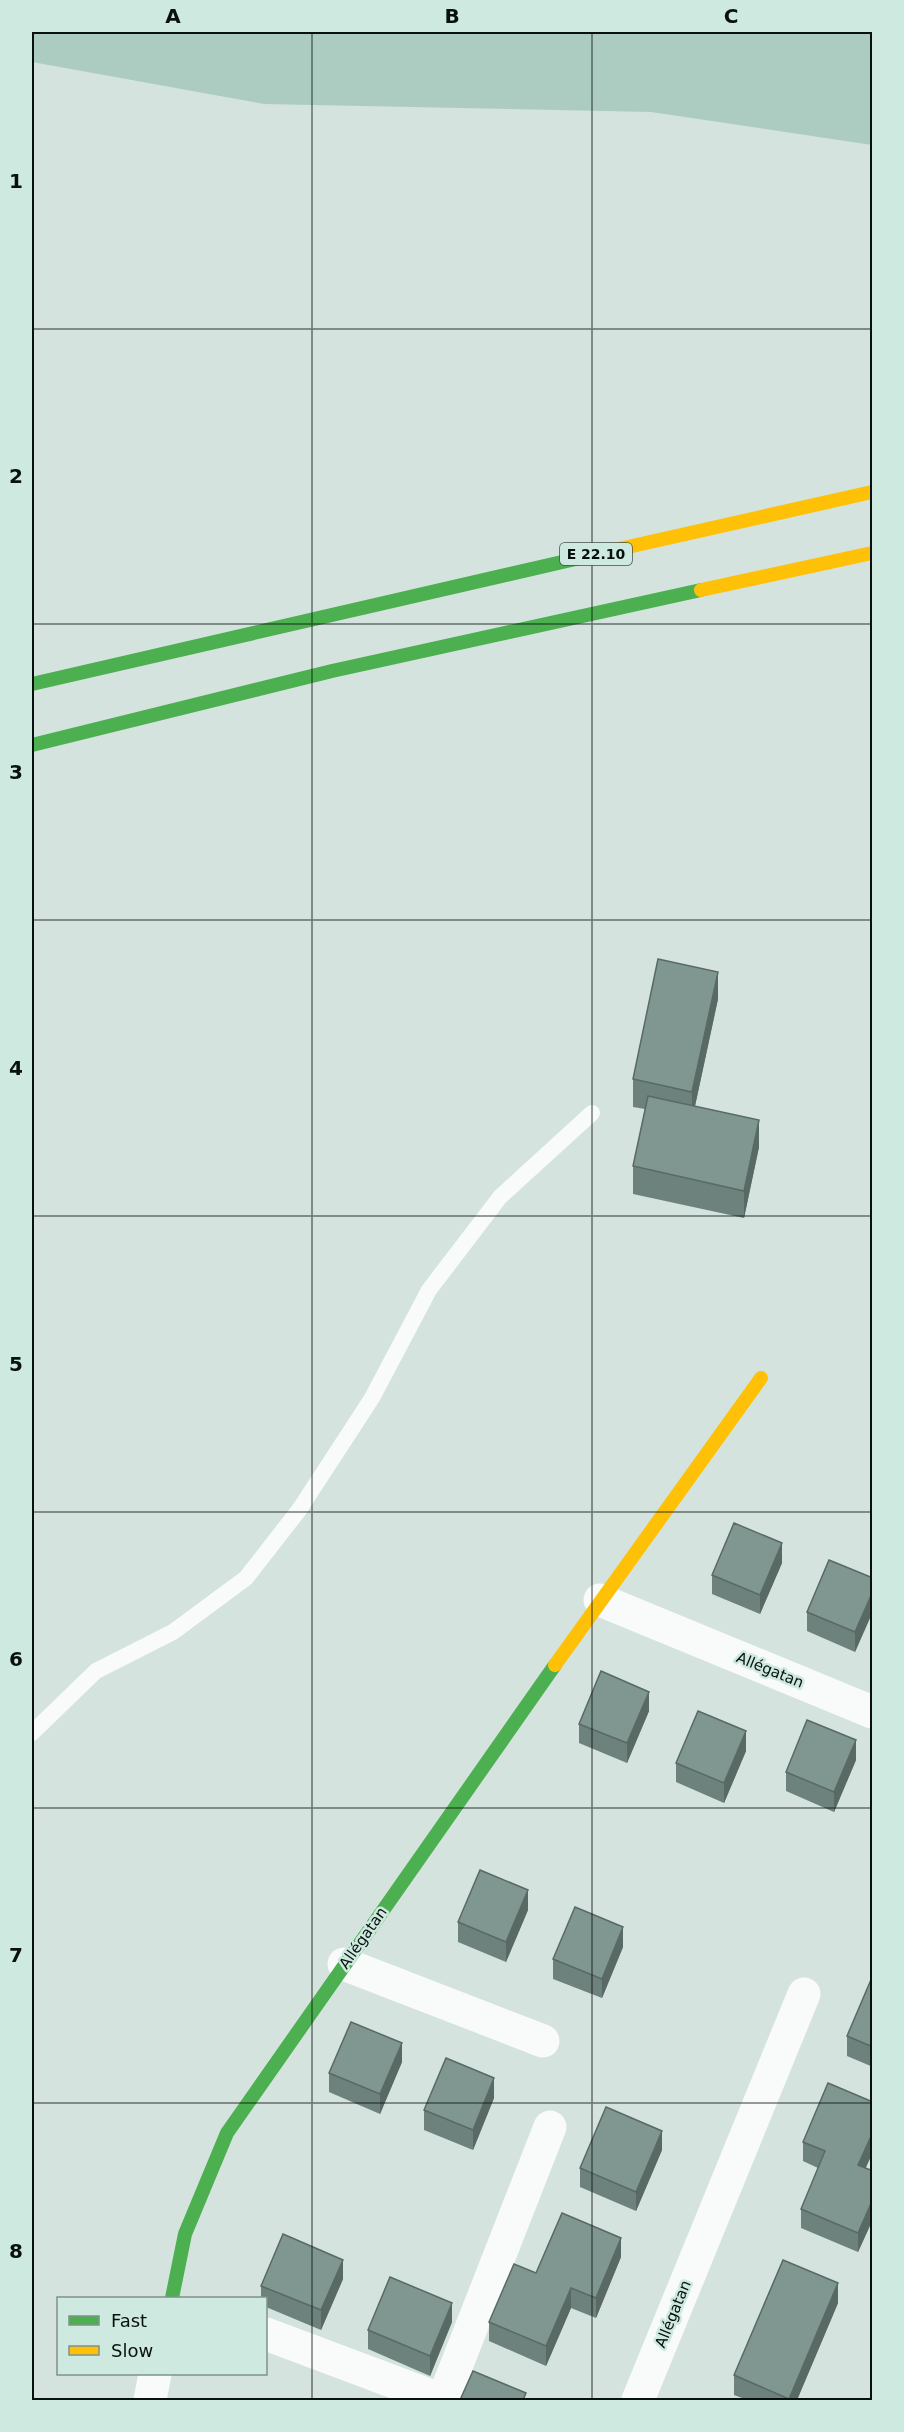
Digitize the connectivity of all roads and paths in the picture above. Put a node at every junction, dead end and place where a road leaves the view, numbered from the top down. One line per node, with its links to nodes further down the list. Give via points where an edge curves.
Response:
1 (873, 492): 3 (main road, E 22.10)
2 (873, 553): 4 (main road, via 332,670)
3 (32, 684)
4 (32, 745)
5 (592, 1113): 9 (lane, via 500,1197 429,1290 372,1398 299,1510 246,1578 174,1632 96,1671)
6 (761, 1378): 7 (main road, Allégatan)
7 (600, 1600): 8 (street, Allégatan); 10 (main road, Allégatan)
8 (873, 1712)
9 (32, 1733)
10 (344, 1964): 12 (street); 14 (main road, Allégatan, via 227,2133 194,2203 175,2267)
11 (804, 1994): 19 (street, Allégatan)
12 (543, 2040)
13 (550, 2127): 18 (street)
14 (172, 2297)
15 (267, 2334): 18 (street)
16 (155, 2375): 17 (street)
17 (150, 2400)
18 (442, 2400)
19 (638, 2400)

